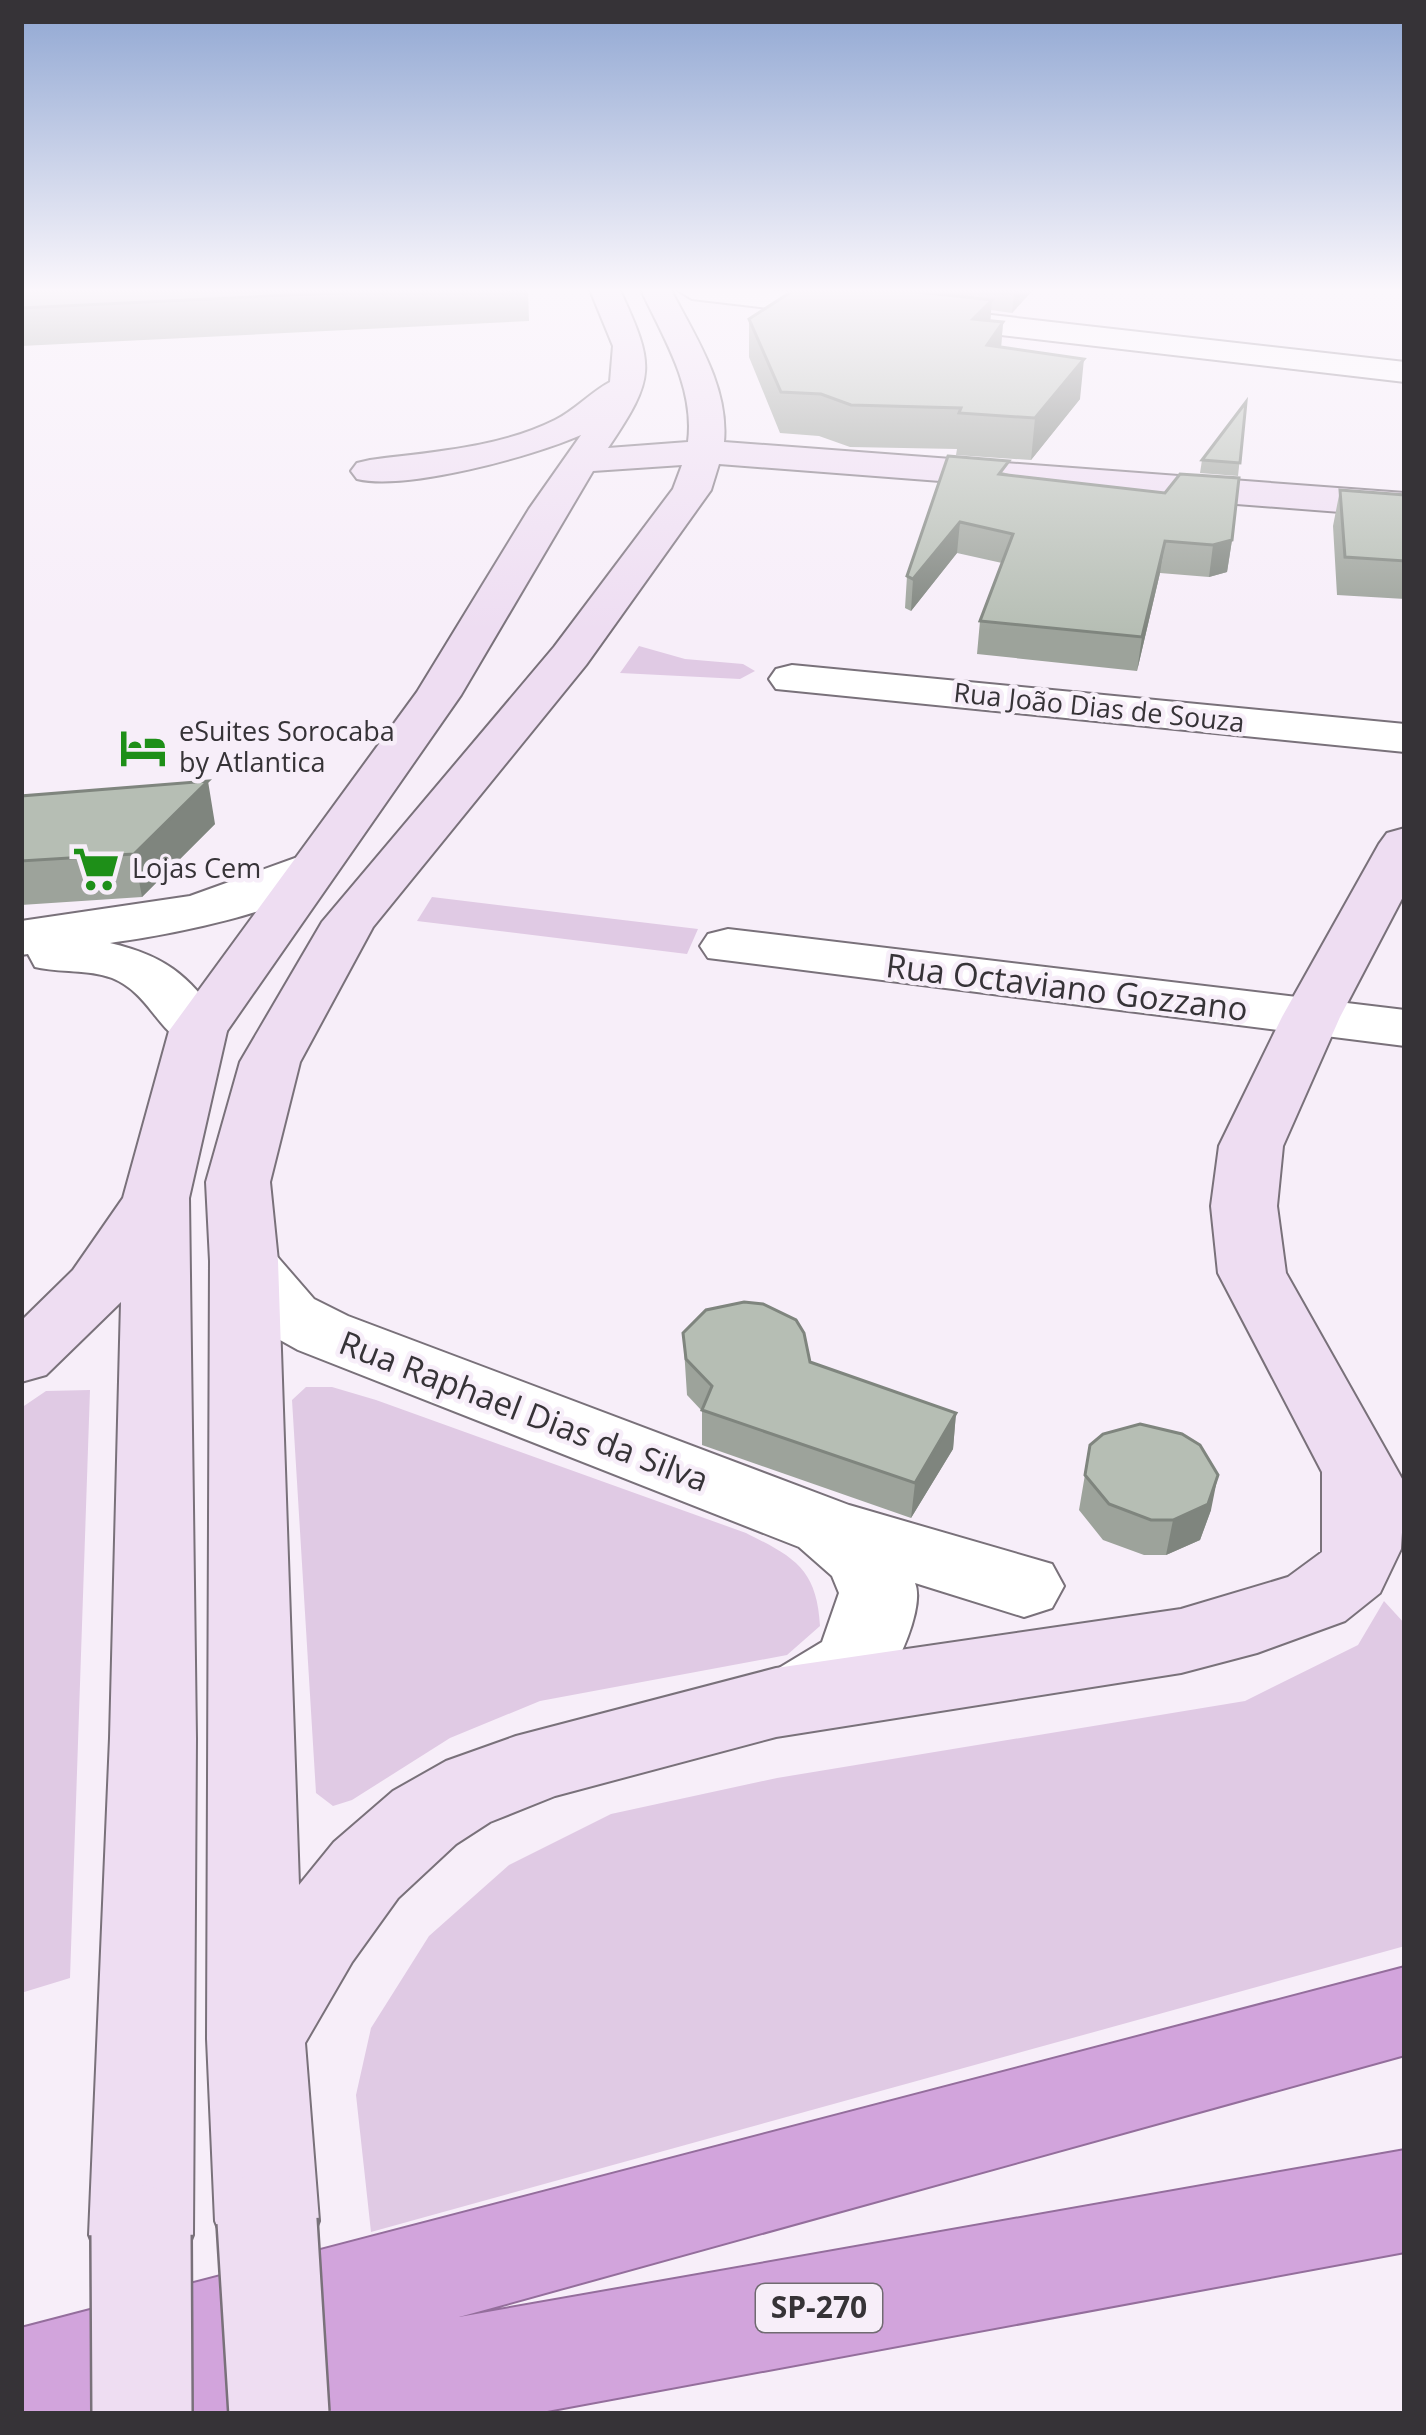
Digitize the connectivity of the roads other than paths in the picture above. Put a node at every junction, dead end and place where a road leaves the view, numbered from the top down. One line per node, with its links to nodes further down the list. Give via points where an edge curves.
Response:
1 (601, 404): 6 (main road, via 568,428 488,452)
2 (620, 404): 7 (main road)
3 (649, 404): 5 (main road, via 647,411 660,418)
4 (701, 404): 5 (main road)
5 (707, 433): 7 (main road); 7 (main road, via 584,485); 8 (main road); 20 (main road, via 692,490 570,656 357,913 270,1062 238,1182)
6 (370, 471)
7 (564, 485): 12 (main road, via 438,694)
8 (1405, 505)
9 (792, 679): 10 (street, Rua João Dias de Souza)
10 (1405, 738)
11 (1405, 844): 16 (main road)
12 (309, 869): 13 (street, via 172,920); 18 (main road)
13 (21, 938)
14 (728, 946): 16 (street, Rua Octaviano Gozzano)
15 (21, 954): 18 (street, via 130,964 168,986)
16 (1311, 1017): 17 (street, Rua Octaviano Gozzano); 22 (main road, via 1251,1146 1244,1206 1252,1273)
17 (1405, 1028)
18 (198, 1031): 19 (main road)
19 (156, 1198): 21 (main road, via 128,1251 88,1299); 31 (main road, bridge)
20 (244, 1262): 24 (street, Rua Raphael Dias da Silva, via 289,1315 323,1333 827,1527); 28 (main road)
21 (21, 1358)
22 (1359, 1474): 23 (main road); 26 (main road, via 1362,1553 1351,1574 1285,1616 1104,1654)
23 (1405, 1547)
24 (905, 1578): 25 (street, Rua Raphael Dias da Silva); 26 (street, via 851,1665)
25 (1024, 1586)
26 (799, 1698): 28 (main road, via 538,1765 459,1796 385,1848 340,1900)
27 (1405, 2011): 30 (highway)
28 (256, 2039): 33 (main road, bridge)
29 (1405, 2201): 32 (highway, SP-270)
30 (21, 2383)
31 (142, 2414)
32 (232, 2414)
33 (278, 2414)

